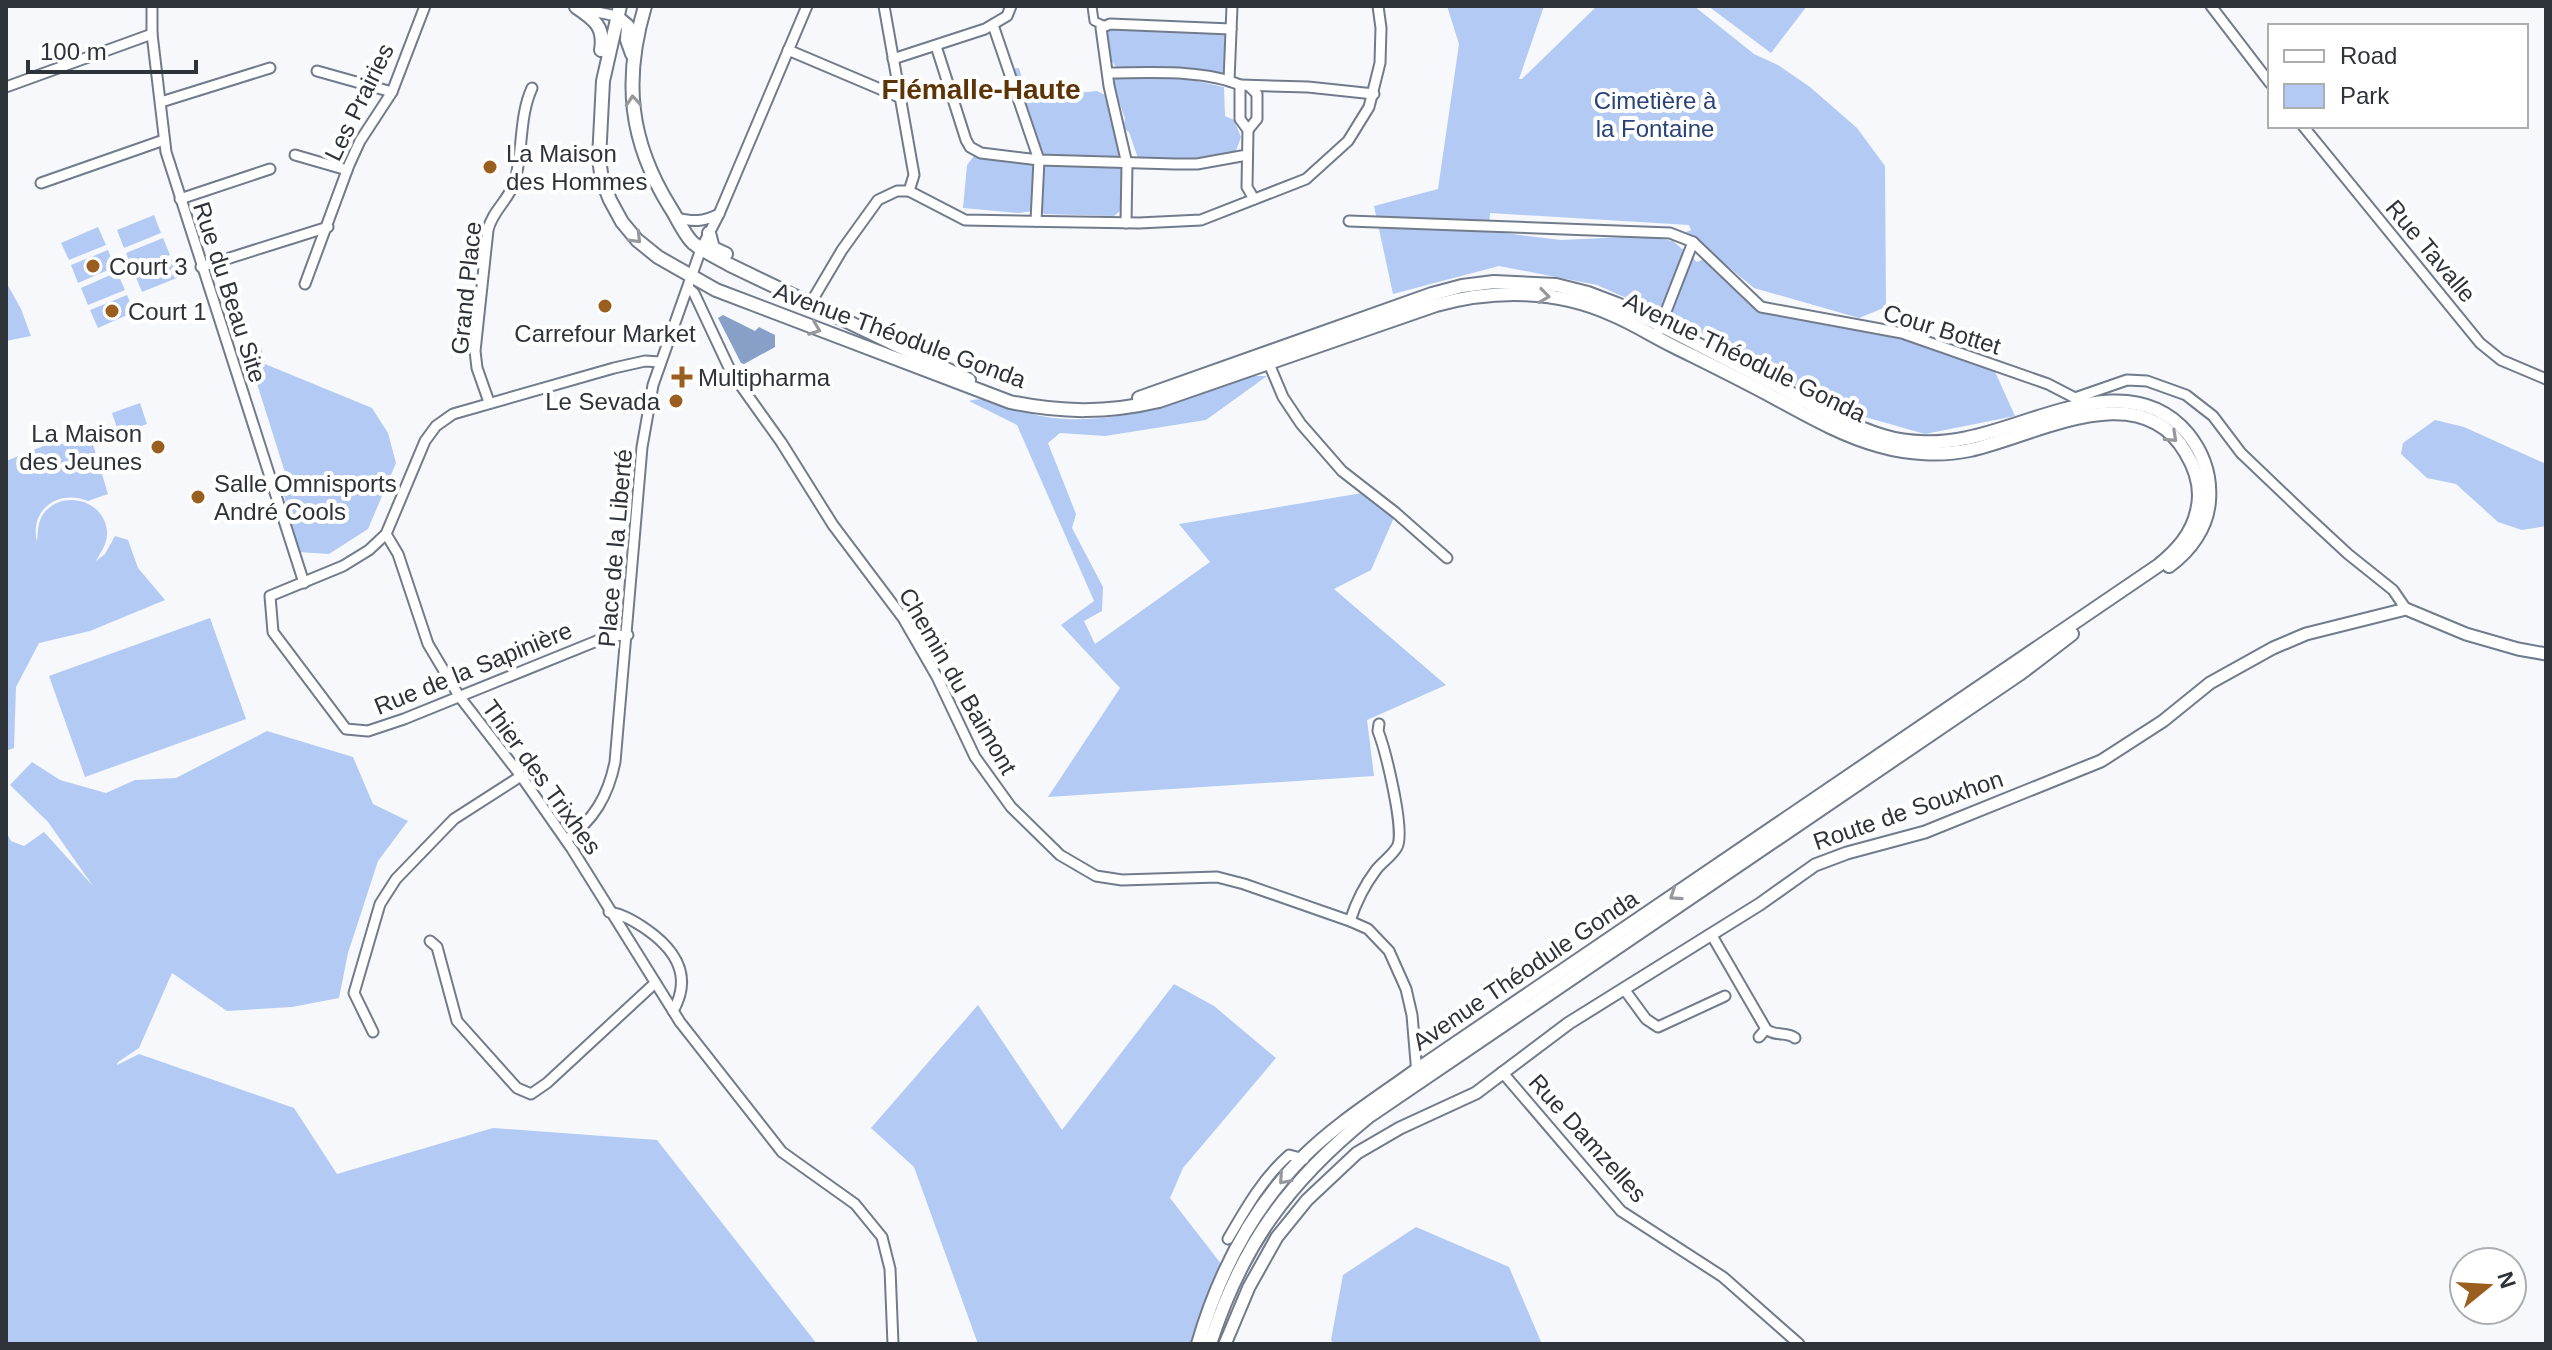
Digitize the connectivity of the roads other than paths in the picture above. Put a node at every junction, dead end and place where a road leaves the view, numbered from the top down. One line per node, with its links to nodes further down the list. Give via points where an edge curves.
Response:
1 (152, 6): 16 (street, Rue du Beau Site)
2 (425, 6): 29 (street, Les Prairies)
3 (577, 6): 12 (street); 33 (main road, via 602,32 595,89)
4 (807, 6): 18 (street, Place de la Liberté)
5 (884, 6): 20 (street)
6 (1011, 6): 13 (street)
7 (1092, 6): 14 (street, via 1094,21)
8 (1232, 6): 15 (street)
9 (1378, 6): 30 (street, via 1382,45)
10 (2211, 6): 24 (street)
11 (645, 7): 12 (main road); 19 (main road, Avenue Théodule Gonda)
12 (618, 11): 19 (main road, via 628,26); 33 (main road, Avenue Théodule Gonda)
13 (993, 25): 17 (street); 39 (street)
14 (1103, 25): 15 (street); 23 (street)
15 (1231, 29): 25 (street)
16 (152, 34): 27 (street); 32 (street, Rue du Beau Site)
17 (936, 46): 20 (street); 39 (street, via 970,147)
18 (788, 50): 31 (street); 47 (street, Place de la Liberté)
19 (634, 56): 48 (main road, Avenue Théodule Gonda, one-way to 19, via 641,146 632,104)
20 (893, 59): 31 (street)
21 (270, 68): 32 (street)
22 (317, 71): 29 (street)
23 (1108, 73): 25 (street, via 1184,74); 40 (street)
24 (2268, 80)
25 (1229, 81): 26 (street)
26 (1244, 86): 30 (street); 35 (street, via 1240,119); 35 (street, via 1257,94 1257,119)
27 (6, 87)
28 (532, 88): 67 (street, Grand Place, via 514,182 488,230 475,351)
29 (392, 92): 42 (street, Les Prairies)
30 (1374, 94): 46 (street, via 1358,130 1326,163 1306,179)
31 (899, 97): 44 (street, via 914,175)
32 (161, 102): 36 (street, Rue du Beau Site)
33 (600, 103): 57 (main road, Avenue Théodule Gonda, one-way to 57, via 602,180 616,212 651,252)
34 (2305, 128): 66 (street, Rue Tavalle, via 2480,343 2501,360)
35 (1248, 130): 38 (street)
36 (164, 140): 43 (street); 45 (street, Rue du Beau Site)
37 (295, 155): 42 (street)
38 (1247, 155): 40 (street, via 1197,164); 46 (street, via 1247,187)
39 (1039, 160): 40 (street); 49 (street)
40 (1127, 164): 51 (street)
41 (270, 169): 45 (street)
42 (347, 170): 52 (street, Les Prairies)
43 (41, 183)
44 (909, 191): 49 (street, via 965,220); 60 (street, via 878,200)
45 (180, 199): 56 (street, Rue du Beau Site)
46 (1254, 199): 51 (street, via 1201,220)
47 (719, 214): 48 (street, via 693,222); 53 (street, Place de la Liberté)
48 (677, 218): 55 (main road, Avenue Théodule Gonda)
49 (1036, 221): 51 (street)
50 (1349, 221): 54 (street, Cour Bottet, via 1663,232)
51 (1126, 223)
52 (328, 227): 56 (street); 58 (street, Les Prairies)
53 (709, 233): 55 (street, Place de la Liberté); 60 (main road, Avenue Théodule Gonda, via 713,248)
54 (1693, 242): 62 (street); 71 (street, Cour Bottet, via 1761,307 1902,333 2075,398 2127,380 2186,395 2213,416 2241,453 2307,516 2381,578)
55 (701, 249): 57 (street, Place de la Liberté); 65 (main road, Avenue Théodule Gonda)
56 (201, 267): 70 (street, Rue du Beau Site)
57 (690, 282): 59 (main road, Avenue Théodule Gonda); 61 (street, Chemin du Baimont); 64 (street, Place de la Liberté)
58 (305, 284)
59 (716, 290): 61 (street, via 706,294); 63 (main road, Avenue Théodule Gonda, one-way to 63, via 977,391 1061,411 1095,412 1159,401)
60 (813, 299): 65 (main road, Avenue Théodule Gonda)
61 (700, 307): 79 (street, Chemin du Baimont, via 731,372 833,525 909,626 982,769 1040,838 1078,867 1105,878 1217,877)
62 (1658, 331): 63 (main road, Avenue Théodule Gonda, via 1553,297 1494,294 1467,296); 89 (main road, Avenue Théodule Gonda, via 1851,436 1912,453 1970,450 2094,414 2133,414 2173,436 2192,462 2199,498 2193,523 2159,565)
63 (1267, 357): 65 (main road, Avenue Théodule Gonda, via 1130,400 1094,404 1035,401 982,386); 69 (street, via 1283,397 1342,471)
64 (660, 362): 67 (street, via 634,363); 72 (street, Place de la Liberté, via 642,447)
65 (937, 365)
66 (2546, 379)
67 (489, 402): 68 (street, via 453,414 430,432)
68 (386, 534): 70 (street, via 343,566); 74 (street, Thier des Trixhes, via 398,554 428,644)
69 (1447, 558)
70 (304, 583): 74 (street, Rue de la Sapinière, via 270,596 273,632 346,729 368,731)
71 (2406, 609): 73 (street, via 2466,634); 80 (street, Route de Souxhon, via 2306,634 2273,648 2210,683 2101,761 1925,832 1815,865)
72 (628, 635): 74 (street, Rue de la Sapinière, via 609,636); 77 (street, Place de la Liberté, via 613,774 597,811)
73 (2546, 654)
74 (459, 696): 76 (street, Thier des Trixhes)
75 (1379, 724): 79 (street, via 1401,836 1376,869)
76 (521, 776): 77 (street, Thier des Trixhes); 86 (street, via 454,819 396,879 380,904 354,993)
77 (566, 840): 78 (street, Thier des Trixhes)
78 (609, 912): 82 (street, Thier des Trixhes); 85 (street, via 640,925 674,953 681,985)
79 (1350, 921): 89 (street, Chemin du Baimont, via 1383,943 1401,977 1411,1008)
80 (1711, 934): 83 (street, Route de Souxhon); 87 (street, via 1763,1033)
81 (430, 941): 82 (street, via 437,947 457,1021 517,1088 531,1094)
82 (654, 984): 85 (street, Thier des Trixhes)
83 (1624, 989): 84 (street, via 1658,1027); 88 (street, Route de Souxhon)
84 (1725, 996)
85 (673, 1011): 92 (street, Thier des Trixhes, via 782,1152 846,1197 874,1224 889,1257)
86 (373, 1032)
87 (1795, 1038)
88 (1502, 1072): 95 (street, Route de Souxhon, via 1470,1096 1357,1153 1307,1200 1277,1237); 96 (street, Rue Damzelles, via 1621,1211 1723,1277)
89 (1419, 1076): 90 (main road, Avenue Théodule Gonda, via 1332,1132)
90 (1307, 1162): 91 (street, Avenue Théodule Gonda, via 1289,1155 1273,1169); 93 (main road, Avenue Théodule Gonda, one-way to 93, via 1275,1190 1237,1246); 94 (main road, Avenue Théodule Gonda, via 1255,1240 1226,1295)
91 (1228, 1239)
92 (893, 1344)
93 (1198, 1344)
94 (1210, 1344)
95 (1225, 1344)
96 (1799, 1344)

